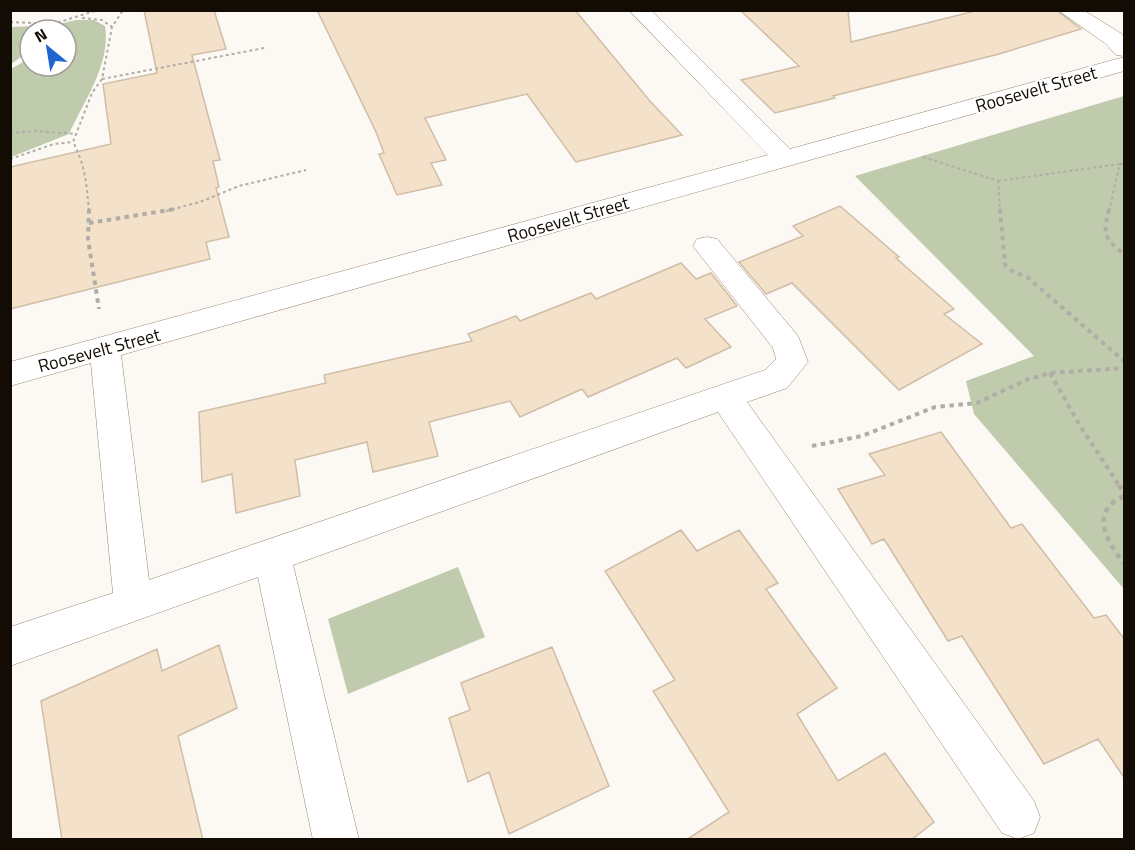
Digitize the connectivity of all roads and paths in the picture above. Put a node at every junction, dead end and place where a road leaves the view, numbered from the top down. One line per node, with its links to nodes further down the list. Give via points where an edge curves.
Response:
1 (98, 10): 5 (path)
2 (123, 10): 7 (path)
3 (639, 10): 17 (street)
4 (1068, 10): 9 (street)
5 (75, 18)
6 (78, 18): 7 (path, via 99,18)
7 (112, 27): 11 (path)
8 (264, 48): 11 (path)
9 (1125, 50)
10 (1125, 64): 12 (street, Roosevelt Street)
11 (102, 79): 14 (path, via 92,93)
12 (884, 132): 17 (street, Roosevelt Street); 20 (path, via 913,153)
13 (10, 133): 14 (path, via 37,130)
14 (76, 134): 15 (path)
15 (73, 141): 16 (path); 21 (path, via 86,175)
16 (10, 159)
17 (786, 159): 24 (street, Roosevelt Street)
18 (1122, 164): 20 (path); 23 (path, via 1104,230 1107,240)
19 (306, 170): 21 (path, via 239,186 201,202)
20 (998, 181): 25 (path, via 1005,265 1027,277)
21 (89, 223): 24 (path, via 88,239)
22 (707, 246): 29 (street, via 787,344 792,362 776,379)
23 (1125, 254)
24 (105, 348): 28 (street, Roosevelt Street); 34 (street)
25 (1125, 361)
26 (1125, 368): 27 (path)
27 (1050, 373): 30 (path, via 977,404 935,407 862,436); 31 (path)
28 (10, 374)
29 (725, 397): 30 (street); 32 (street)
30 (767, 455): 36 (street)
31 (1125, 494): 33 (path, via 1108,506 1103,518 1105,534)
32 (272, 556): 34 (street); 37 (street)
33 (1125, 563)
34 (133, 605): 35 (street)
35 (10, 647)
36 (1018, 817)
37 (336, 840)

